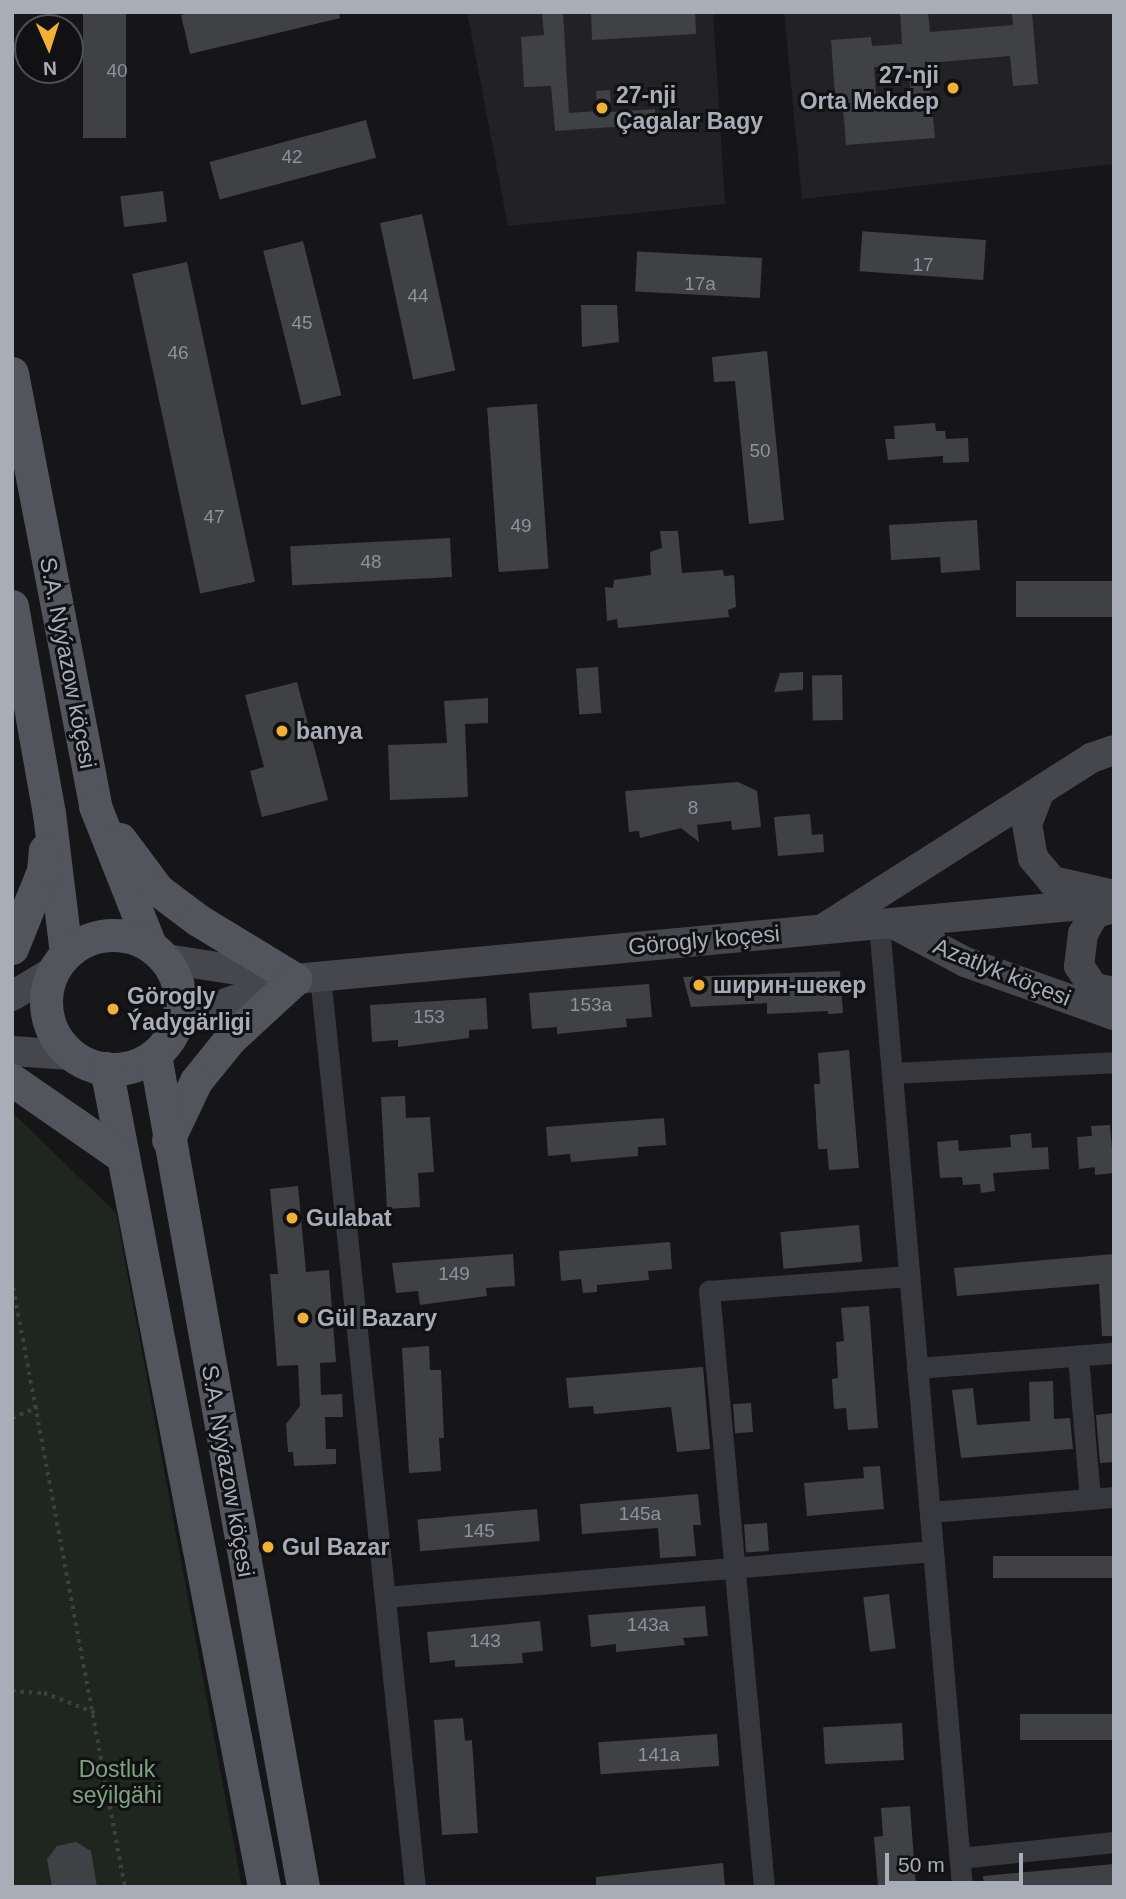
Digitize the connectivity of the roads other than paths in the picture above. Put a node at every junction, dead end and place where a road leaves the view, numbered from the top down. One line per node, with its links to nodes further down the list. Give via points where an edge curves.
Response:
1 (12, 373): 5 (main road, S.A. Nyýazow köçesi)
2 (12, 606): 6 (main road, S.A. Nyýazow köçesi)
3 (1114, 750): 4 (street, via 1091,758)
4 (1040, 793): 7 (street, via 1027,824 1033,858 1052,881); 11 (street)
5 (95, 806): 13 (main road, S.A. Nyýazow köçesi); 15 (main road, via 158,890 198,920)
6 (49, 813): 12 (main road, via 43,871); 14 (main road, S.A. Nyýazow köçesi)
7 (1114, 894)
8 (1114, 902): 10 (street, Görogly koçesi)
9 (1114, 908): 16 (street, via 1095,913 1083,934 1079,966 1094,988)
10 (886, 924): 11 (street, Görogly koçesi); 18 (street, Azatlyk köçesi, via 965,962); 25 (street)
11 (822, 929): 15 (street, Görogly koçesi)
12 (12, 948)
13 (158, 952): 14 (main road, via 129,936 107,934 85,940); 15 (street); 19 (main road, via 177,977)
14 (59, 962): 17 (street); 21 (main road, via 46,994 47,1017 56,1038)
15 (307, 977): 19 (street); 27 (main road, via 230,1039 195,1081); 38 (street)
16 (1114, 992)
17 (12, 996)
18 (1114, 1015)
19 (178, 1020): 22 (main road)
20 (12, 1051): 21 (street)
21 (71, 1055): 24 (main road)
22 (155, 1055): 24 (main road, via 135,1066); 27 (main road, S.A. Nyýazow köçesi)
23 (1114, 1062): 25 (street)
24 (106, 1068): 28 (main road, S.A. Nyýazow köçesi)
25 (892, 1073): 29 (street)
26 (12, 1080): 28 (main road)
27 (168, 1140): 42 (main road, S.A. Nyýazow köçesi)
28 (123, 1157): 41 (main road, S.A. Nyýazow köçesi)
29 (909, 1276): 32 (street); 37 (street, via 709,1292)
30 (1114, 1353): 31 (street)
31 (1078, 1356): 32 (street); 34 (street)
32 (917, 1368): 35 (street)
33 (1114, 1497): 34 (street)
34 (1090, 1499): 35 (street)
35 (930, 1512): 36 (street)
36 (933, 1551): 37 (street); 40 (street)
37 (735, 1567): 38 (street); 44 (street)
38 (385, 1597): 43 (street)
39 (1114, 1842): 40 (street)
40 (960, 1858): 45 (street)
41 (264, 1887)
42 (303, 1887)
43 (415, 1887)
44 (764, 1887)
45 (962, 1887)

